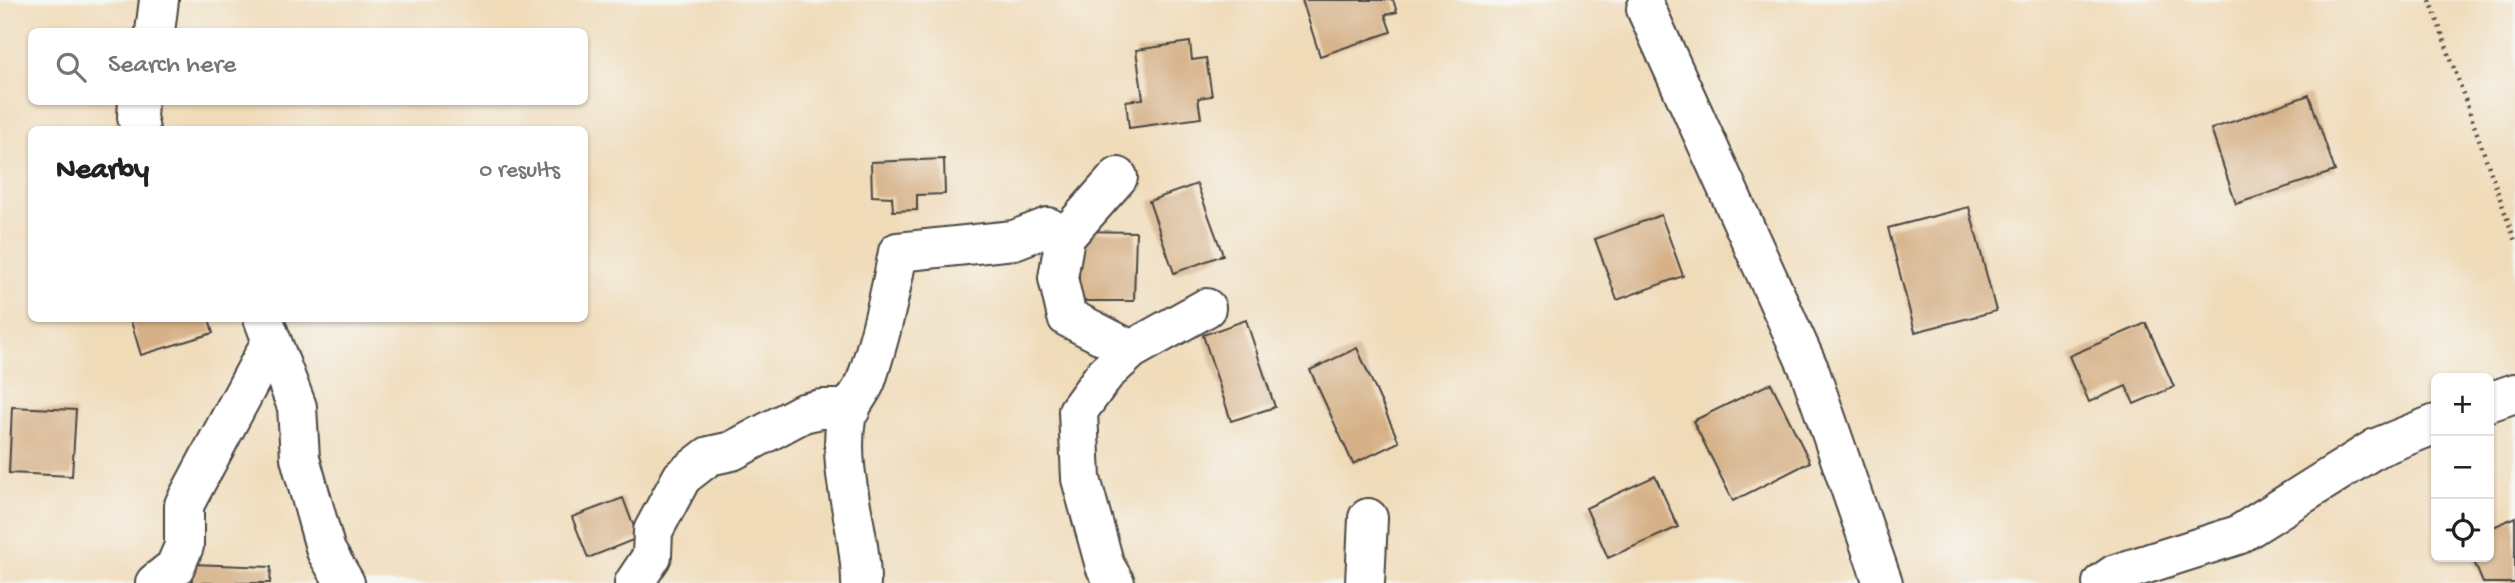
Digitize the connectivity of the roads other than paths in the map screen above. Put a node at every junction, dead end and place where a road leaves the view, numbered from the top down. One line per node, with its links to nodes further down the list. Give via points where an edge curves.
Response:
1 (159, 0): 3 (street)
2 (1646, 9): 22 (street, via 1809,369)
3 (156, 28)
4 (138, 105): 5 (street)
5 (139, 126)
6 (1118, 177): 7 (street)
7 (1065, 237): 10 (street, via 1058,278 1067,317); 13 (street, via 1048,227 1013,240 898,252 881,338)
8 (1206, 308): 10 (street)
9 (267, 330): 16 (street, via 184,505 184,546 175,567); 17 (street, via 297,407 300,458 326,551)
10 (1131, 350): 20 (street, via 1105,374 1078,411 1081,479 1105,566)
11 (2515, 393): 12 (street)
12 (2494, 400)
13 (851, 409): 18 (street, via 803,413 732,451 709,456 682,477 653,531 652,556); 19 (street, via 846,416 848,501)
14 (2431, 426): 23 (street, via 2376,448 2238,535 2115,574)
15 (1368, 518): 21 (street)
16 (155, 583)
17 (345, 583)
18 (634, 583)
19 (861, 583)
20 (1115, 583)
21 (1365, 583)
22 (1883, 583)
23 (2102, 583)

